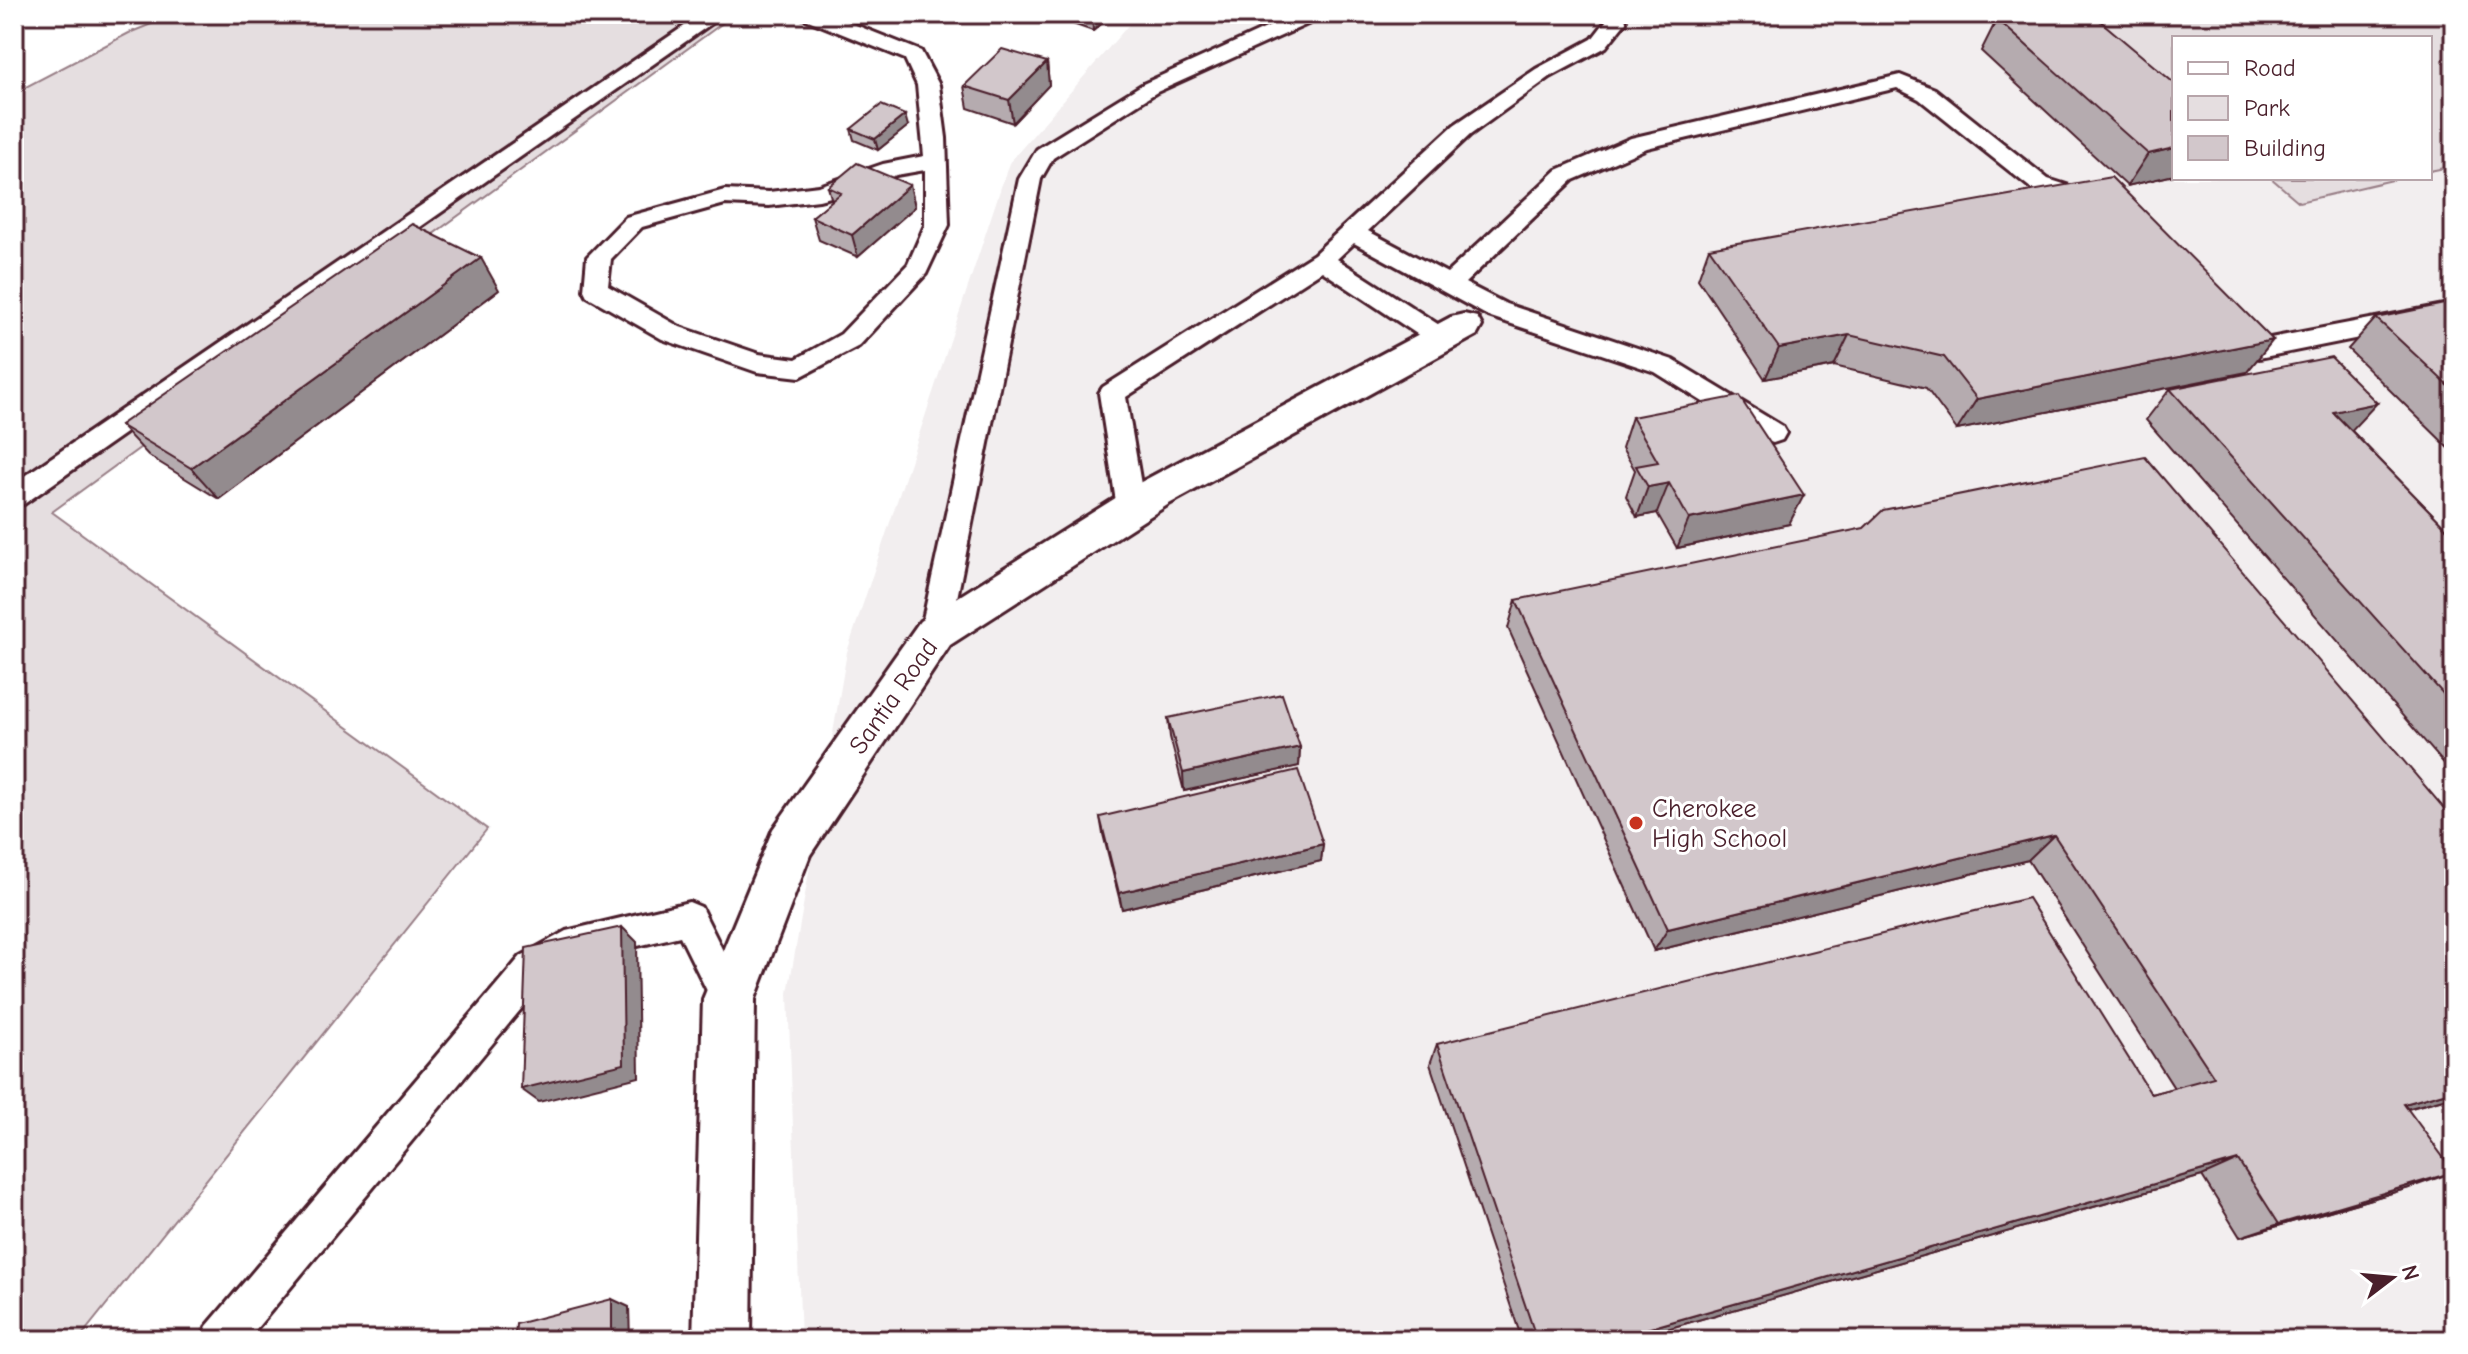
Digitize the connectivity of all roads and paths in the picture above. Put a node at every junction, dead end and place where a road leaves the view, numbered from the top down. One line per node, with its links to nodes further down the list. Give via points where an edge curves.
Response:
1 (715, 14): 13 (lane)
2 (810, 14): 5 (lane, via 914,55 928,85)
3 (1314, 14): 15 (lane, via 1150,88 1045,154 1030,179)
4 (1615, 14): 7 (lane, via 1616,22 1599,43 1543,73 1462,130)
5 (935, 161): 5 (lane, via 937,225 918,268 850,340 800,368 757,363 671,333 596,290 599,257 634,222 725,197 819,193)
6 (2107, 208): 11 (lane, via 2040,184 1927,94 1900,81 1639,143 1565,175)
7 (1352, 232): 8 (lane); 11 (lane)
8 (1322, 260): 11 (lane); 14 (lane, via 1112,393)
9 (2218, 305): 10 (lane, via 2259,349)
10 (2454, 311)
11 (1451, 316): 12 (lane, via 1497,310 1664,366); 14 (street, Santia Road)
12 (1773, 433)
13 (14, 497)
14 (1131, 508): 15 (street, Santia Road)
15 (935, 633): 16 (street, Santia Road, via 790,844)
16 (729, 999): 17 (lane, via 689,918 566,947 533,968); 18 (street, Santia Road)
17 (221, 1340)
18 (722, 1340)

